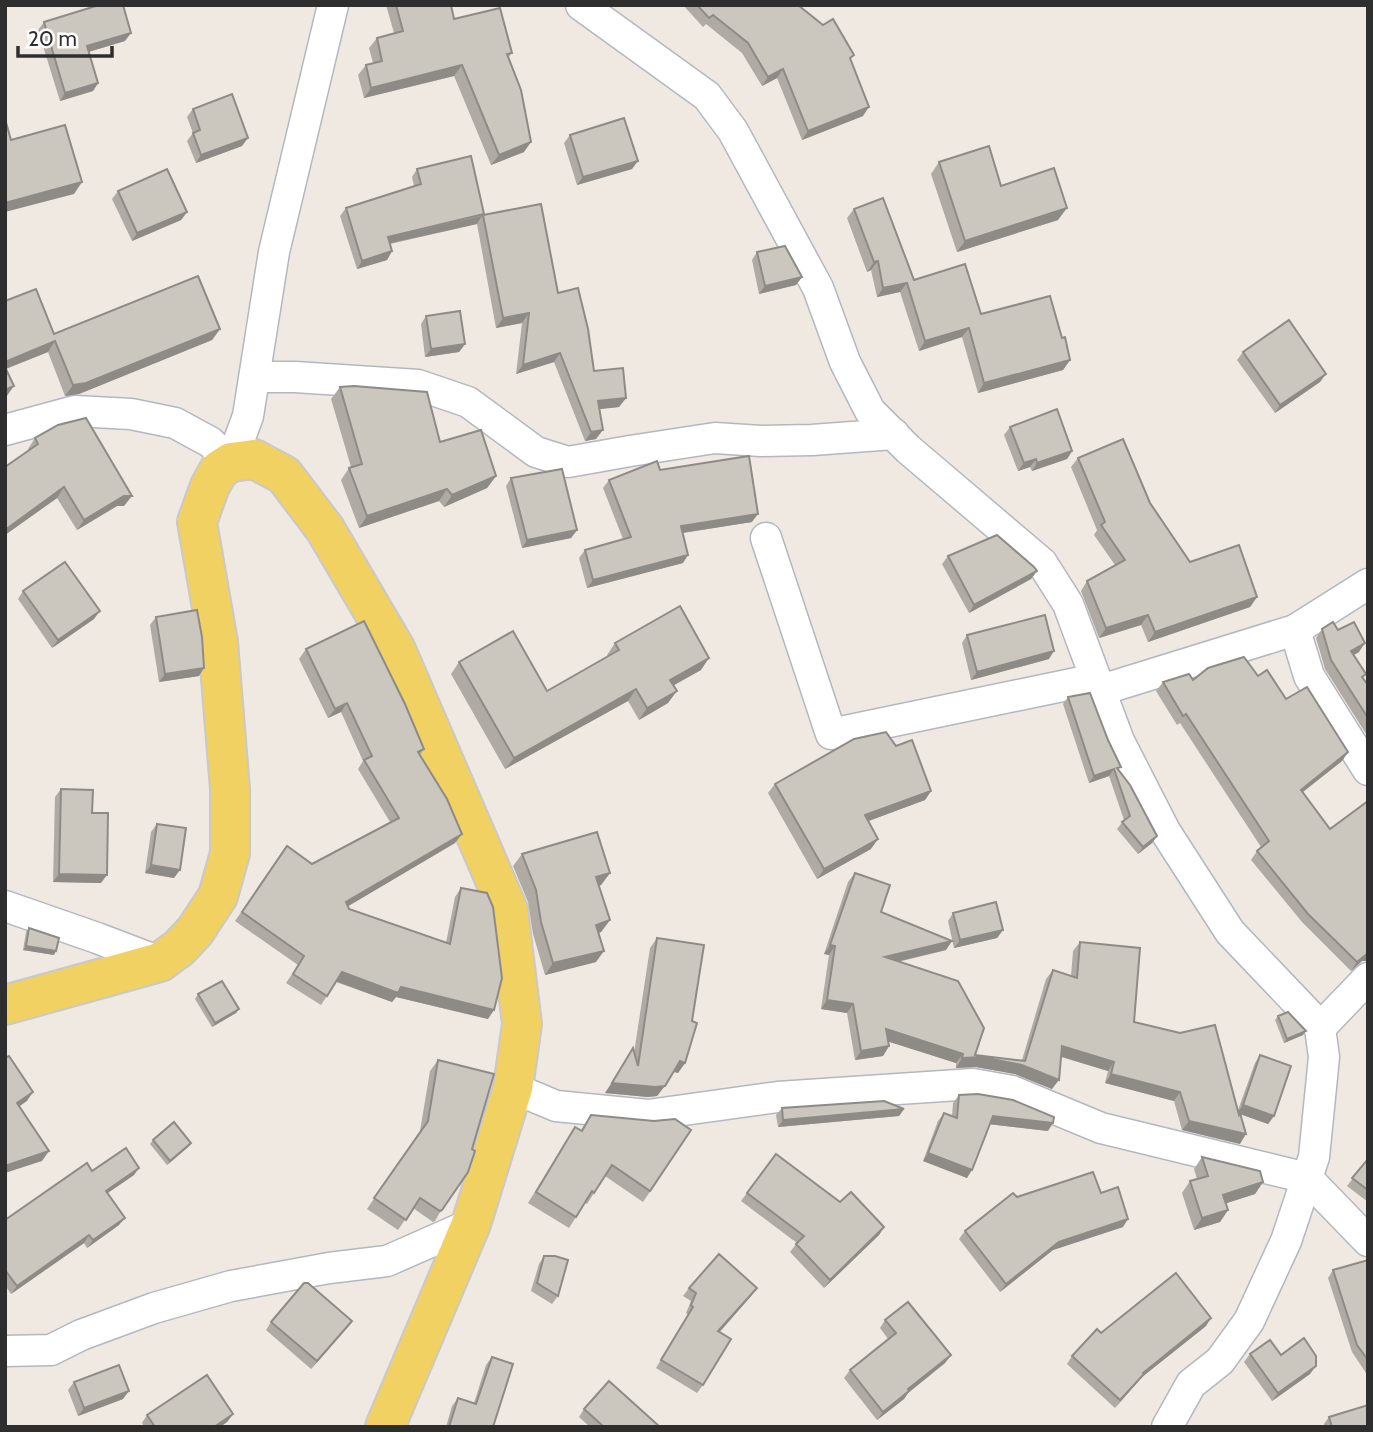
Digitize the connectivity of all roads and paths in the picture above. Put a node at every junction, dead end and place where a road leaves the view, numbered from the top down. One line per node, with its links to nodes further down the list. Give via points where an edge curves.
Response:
1 (332, 5): 3 (street, via 274,252)
2 (581, 5): 5 (street, via 707,96 733,131 818,288 845,362 870,411)
3 (255, 377): 5 (street, via 418,385 468,402 536,452 568,462 715,438 774,441); 6 (street)
4 (5, 429): 6 (street, via 75,411 131,414 175,423 210,442)
5 (894, 434): 10 (street, via 1042,563 1068,604)
6 (232, 462): 13 (main road, via 219,470 197,522 218,642 230,789 230,853 218,896 195,931); 17 (main road, via 254,458 284,475 325,529 397,650 508,910 522,1024)
7 (766, 538): 10 (street, via 831,734)
8 (1368, 584): 9 (street)
9 (1295, 630): 10 (street); 11 (street, via 1309,676)
10 (1098, 685): 16 (street, via 1119,741 1165,831 1230,932)
11 (1368, 770)
12 (5, 906): 13 (street)
13 (160, 962): 15 (main road)
14 (1368, 978): 16 (street)
15 (5, 1005)
16 (1320, 1028): 18 (street, via 1324,1057 1314,1157)
17 (513, 1088): 18 (street, via 556,1106 648,1115 778,1097 972,1084 1012,1091 1101,1128); 19 (main road)
18 (1307, 1178): 20 (street); 23 (street, via 1286,1241 1249,1321 1220,1361 1191,1384)
19 (471, 1224): 21 (street, via 387,1261 231,1286 154,1308 51,1350); 22 (main road)
20 (1368, 1241)
21 (5, 1351)
22 (384, 1427)
23 (1167, 1427)

